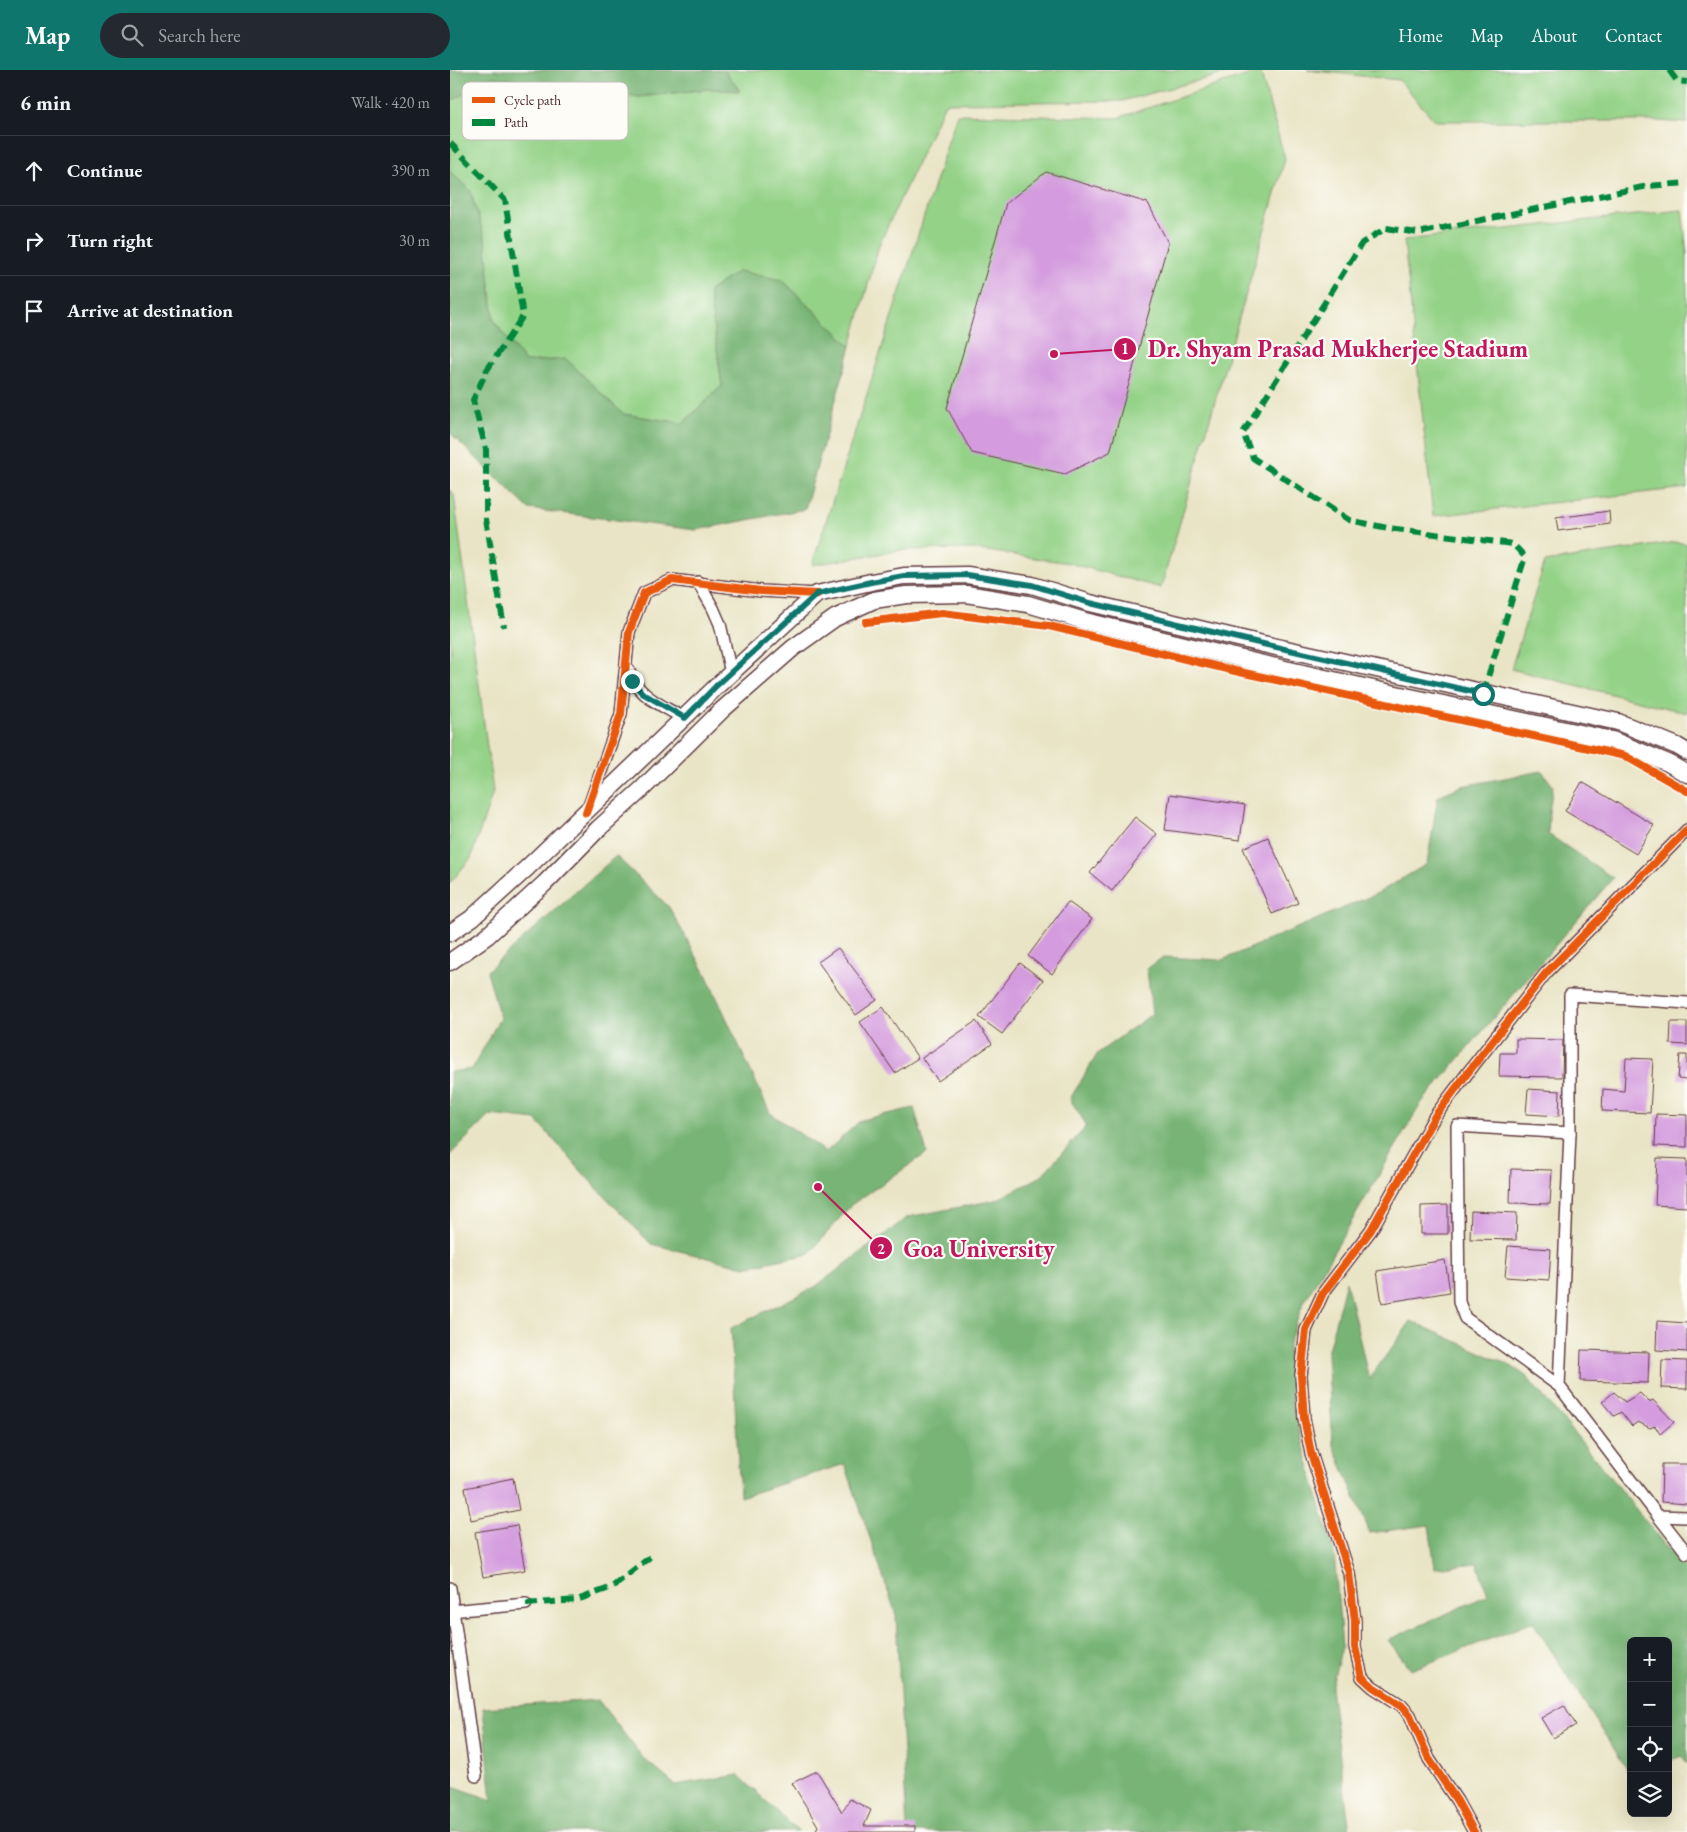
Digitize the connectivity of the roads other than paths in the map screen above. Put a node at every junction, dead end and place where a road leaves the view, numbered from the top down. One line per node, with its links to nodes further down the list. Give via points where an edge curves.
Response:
1 (698, 582): 2 (street, via 761,591); 5 (street, via 672,580 644,593 629,632); 6 (street, via 720,624)
2 (817, 594): 3 (main road, via 904,576 967,575 1032,585); 6 (main road)
3 (1109, 607): 4 (main road); 7 (main road)
4 (1104, 626): 8 (main road); 13 (main road, via 1028,604 966,594 906,595 874,600 835,618 793,648 722,710)
5 (626, 665): 9 (street, via 632,681 642,693); 12 (street, via 621,714)
6 (731, 673): 9 (main road)
7 (1483, 694): 8 (street); 10 (main road, via 1618,722)
8 (1479, 712): 11 (main road, via 1612,740)
9 (685, 718): 12 (main road)
10 (1687, 752)
11 (1687, 774)
12 (591, 808): 13 (main road); 15 (main road, via 472,918)
13 (609, 819): 16 (main road, via 487,936)
14 (1687, 830): 27 (street, via 1546,973 1466,1075 1435,1116 1371,1230 1323,1293 1306,1330 1301,1376 1304,1418 1348,1573 1356,1621 1355,1647 1362,1677 1410,1715 1429,1759)
15 (450, 934)
16 (450, 962)
17 (1687, 1003): 18 (street, via 1570,995)
18 (1570, 1134): 19 (street); 19 (street, via 1457,1126 1460,1302 1465,1318)
19 (1559, 1386): 20 (street)
20 (1658, 1516): 21 (street); 22 (street)
21 (1687, 1517)
22 (1687, 1553)
23 (450, 1588): 25 (street)
24 (526, 1604): 25 (street)
25 (451, 1611): 26 (street)
26 (476, 1776)
27 (1474, 1832)

